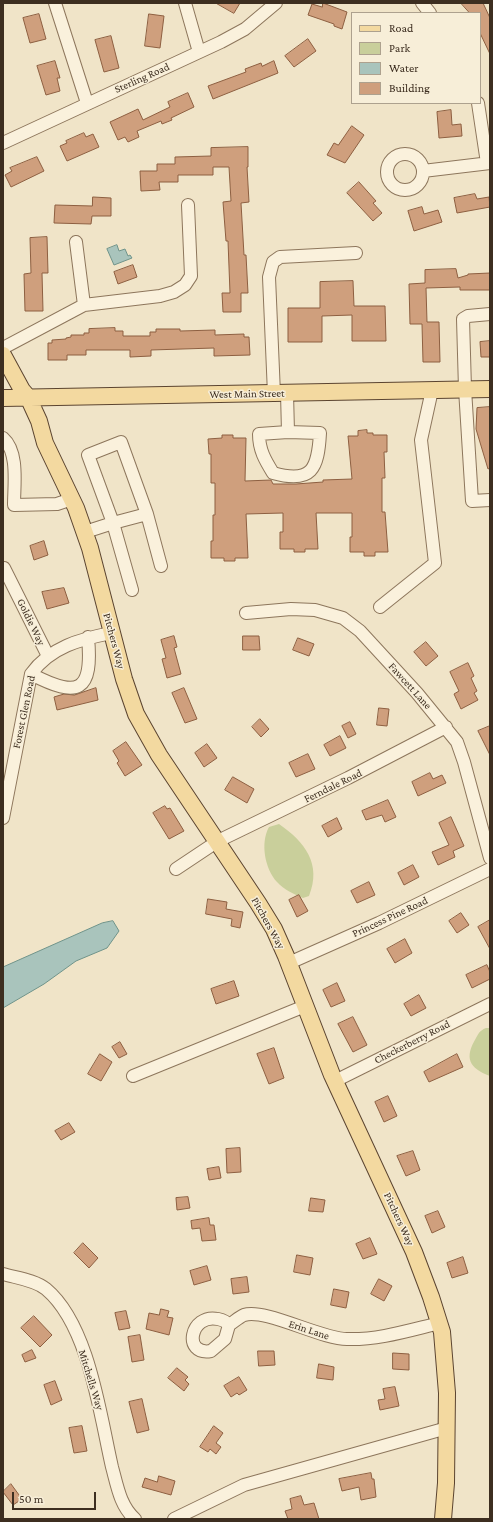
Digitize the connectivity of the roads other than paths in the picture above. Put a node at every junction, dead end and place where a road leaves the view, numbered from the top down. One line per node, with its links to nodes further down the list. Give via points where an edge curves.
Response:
1 (55, 3): 7 (street)
2 (185, 3): 6 (street)
3 (276, 3): 6 (street, Sterling Road, via 245,29)
4 (422, 3): 5 (street)
5 (429, 12)
6 (198, 52): 7 (street, Sterling Road)
7 (87, 103): 9 (street, Sterling Road)
8 (478, 104): 10 (street)
9 (3, 143)
10 (488, 163): 11 (street)
11 (423, 171)
12 (188, 205): 15 (street, via 191,276 185,285 160,296)
13 (76, 242): 15 (street)
14 (356, 253): 22 (street, via 280,257 273,262 269,277)
15 (84, 305): 17 (street)
16 (490, 314): 19 (street, via 468,316 463,319)
17 (3, 348)
18 (3, 355): 23 (main road, Pitchers Way)
19 (465, 389): 20 (main road, West Main Street); 21 (main road, West Main Street); 28 (street, via 472,501)
20 (490, 389)
21 (432, 390): 22 (main road, West Main Street); 35 (street, via 421,440 435,563)
22 (281, 393): 23 (main road, West Main Street); 25 (street)
23 (28, 397): 24 (main road, West Main Street); 27 (main road, Pitchers Way, via 39,420 45,443)
24 (3, 398)
25 (288, 432): 25 (street, via 259,434 259,445 273,473 299,477 314,468 319,457 320,433)
26 (3, 438): 27 (street, via 10,446 13,456 14,505 57,504)
27 (72, 499): 31 (main road, Pitchers Way)
28 (490, 500)
29 (147, 514): 30 (street); 30 (street, via 120,442 88,455); 32 (street)
30 (113, 523): 31 (street); 34 (street)
31 (85, 532): 37 (main road, Pitchers Way)
32 (161, 566)
33 (4, 568): 39 (street, Goldie Way)
34 (132, 590)
35 (380, 607)
36 (246, 613): 41 (street, Fawcett Lane, via 304,609 323,611 343,618 360,631)
37 (111, 633): 38 (street, Forest Glen Road); 43 (main road, Pitchers Way, via 136,714 159,755)
38 (88, 637): 39 (street, Forest Glen Road); 40 (street, via 88,673 82,685 75,688 60,687)
39 (48, 656): 40 (street, Forest Glen Road)
40 (31, 674): 42 (street, Forest Glen Road)
41 (446, 726): 43 (street, Ferndale Road, via 348,778); 44 (street, Fawcett Lane, via 460,749)
42 (3, 818)
43 (218, 841): 45 (street); 47 (main road, Pitchers Way, via 268,919)
44 (490, 858)
45 (176, 869)
46 (490, 869): 47 (street, Princess Pine Road)
47 (289, 963): 49 (main road, Pitchers Way)
48 (490, 1004): 51 (street, Checkerberry Road)
49 (305, 1006): 50 (street); 51 (main road, Pitchers Way)
50 (133, 1076)
51 (335, 1081): 53 (main road, Pitchers Way, via 414,1252)
52 (3, 1274): 57 (street, Mitchells Way, via 40,1285 59,1303 68,1317 96,1390 118,1491 128,1513)
53 (440, 1323): 54 (street, Erin Lane, via 377,1337 348,1339 335,1339 268,1317 250,1314); 55 (main road, Pitchers Way, via 444,1348)
54 (229, 1325)
55 (447, 1428): 56 (street, via 244,1485); 59 (main road, Pitchers Way)
56 (194, 1514): 58 (street)
57 (135, 1519)
58 (174, 1519)
59 (443, 1519)

